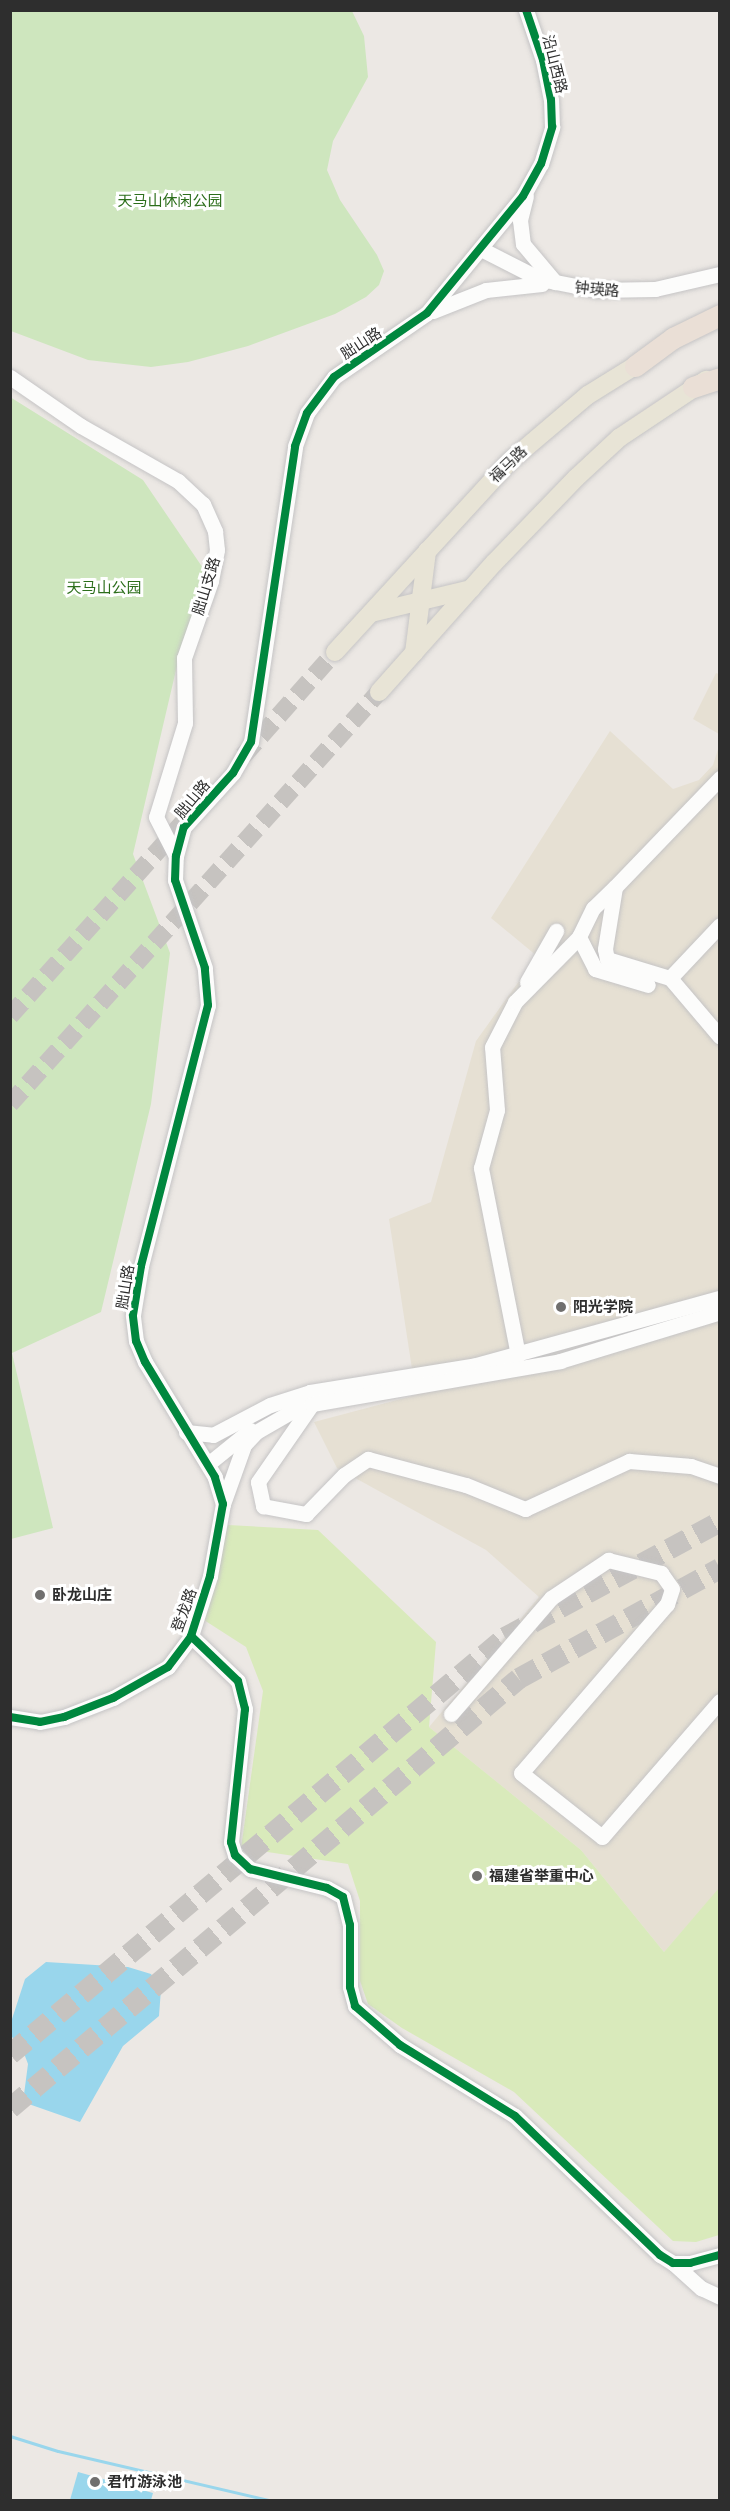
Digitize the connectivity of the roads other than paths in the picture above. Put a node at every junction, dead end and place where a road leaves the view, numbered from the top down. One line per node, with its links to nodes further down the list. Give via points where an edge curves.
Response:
1 (525, 10): 2 (street, 沿山西路, via 546,72 552,110 546,150)
2 (530, 186): 3 (street, 沿山西路); 5 (street, via 520,220 523,244)
3 (482, 249): 5 (street, 钟瑛路, via 526,274); 6 (street, 胐山路)
4 (720, 274): 5 (street, 钟瑛路, via 632,291)
5 (557, 284): 6 (street, via 501,286)
6 (428, 313): 22 (street, 胐山路, via 334,377 307,413 295,446 251,742 233,773 184,827)
7 (720, 315): 9 (highway, via 673,338)
8 (720, 322): 9 (main road, 福马路)
9 (635, 366): 14 (main road, 福马路, via 588,395 522,449)
10 (720, 373): 13 (main road)
11 (10, 377): 22 (street, 胐山支路, via 81,426 178,481 203,504 215,531 217,550 211,581 184,658 185,723 156,817)
12 (720, 378): 13 (highway)
13 (693, 387): 15 (main road, via 619,438 537,516)
14 (427, 551): 15 (main road, via 428,569 436,585 452,591); 16 (main road); 17 (main road, 福马路)
15 (471, 589): 16 (main road); 19 (main road)
16 (421, 602): 17 (main road); 19 (main road)
17 (370, 613): 18 (main road, 福马路); 19 (main road, via 390,613 404,621 413,635)
18 (335, 652)
19 (414, 653): 20 (main road)
20 (379, 692)
21 (720, 778): 23 (street)
22 (176, 856): 38 (street, 胐山路, via 175,880 205,968 208,1005 139,1275 133,1315 140,1352)
23 (615, 887): 26 (street, via 593,908); 27 (street, via 605,949 607,959)
24 (720, 925): 27 (street)
25 (556, 931): 29 (street)
26 (579, 937): 28 (street, via 595,969); 29 (street)
27 (670, 978): 30 (street)
28 (648, 985)
29 (515, 1002): 34 (street, via 492,1047 497,1110 481,1168)
30 (720, 1037)
31 (720, 1299): 33 (street)
32 (720, 1312): 33 (street)
33 (568, 1351): 34 (street); 35 (street)
34 (518, 1355): 35 (street)
35 (443, 1377): 36 (street)
36 (311, 1398): 37 (street, via 270,1405); 40 (street, via 258,1482 262,1506 306,1514 344,1474 369,1459 466,1485 525,1509 629,1461)
37 (251, 1427): 38 (street, via 213,1435); 39 (street); 43 (street, 登龙路)
38 (186, 1432): 39 (street)
39 (208, 1464): 43 (street)
40 (691, 1466): 41 (street); 42 (street)
41 (720, 1469)
42 (720, 1476)
43 (223, 1504): 44 (street, 登龙路, via 210,1576)
44 (191, 1636): 47 (street, 登龙路, via 168,1667 113,1698 50,1720); 49 (street, via 238,1681 245,1709 231,1842 235,1855 250,1869 327,1888 343,1897 350,1925 350,1987 355,2006 369,2022 515,2116)
45 (720, 1701): 46 (street, via 602,1837 521,1773 667,1604 672,1589 661,1573 608,1560 551,1598)
46 (451, 1714)
47 (10, 1717)
48 (720, 2255): 49 (street)
49 (673, 2263): 50 (street, via 701,2288)
50 (720, 2297)

